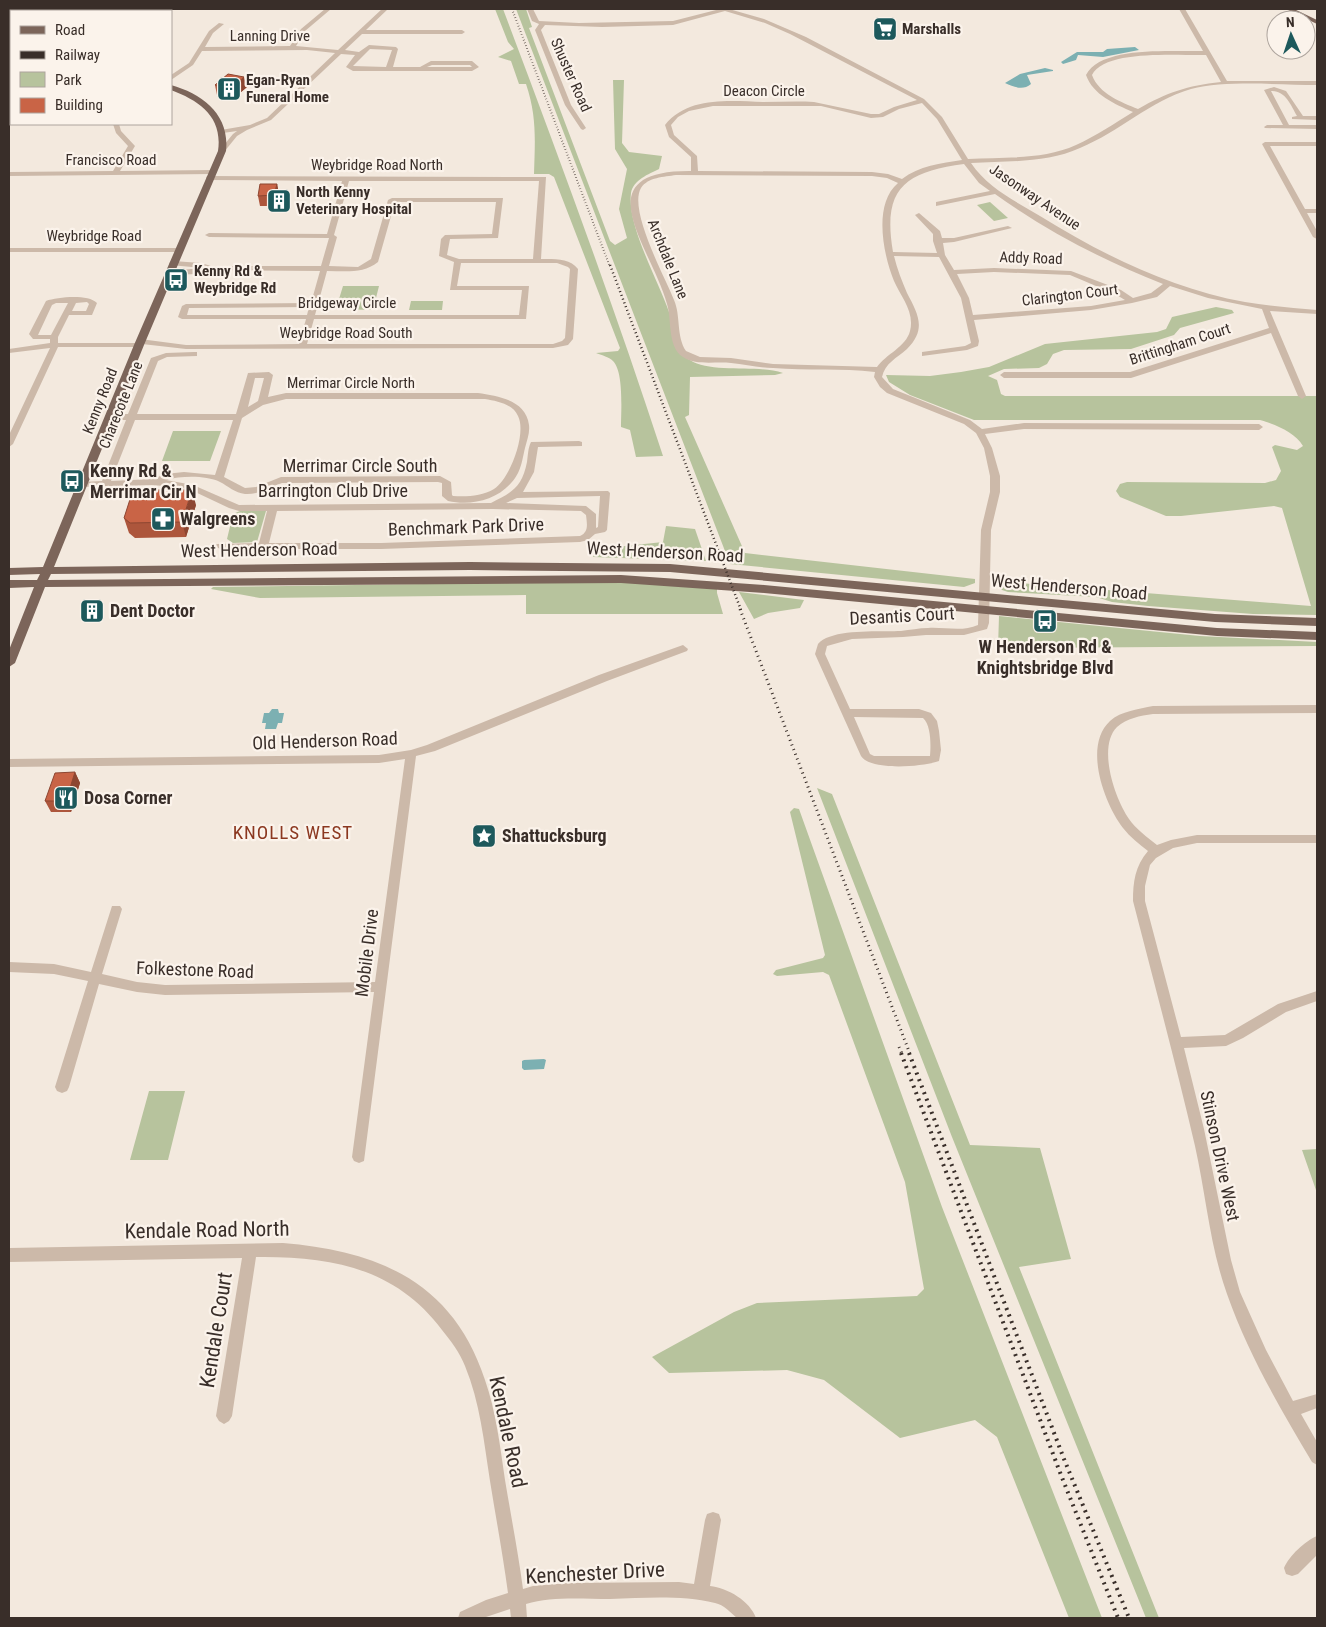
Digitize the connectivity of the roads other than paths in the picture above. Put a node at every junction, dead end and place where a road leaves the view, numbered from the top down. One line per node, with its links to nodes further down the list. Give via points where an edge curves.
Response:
1 (14, 9): 8 (street)
2 (328, 9): 14 (street, via 303,30)
3 (386, 9): 12 (street, Kenny Road)
4 (530, 9): 11 (street, Shuster Road, via 535,21)
5 (724, 9): 11 (street, via 672,23); 25 (street, Jasonway Avenue, via 769,23)
6 (1182, 9): 17 (street)
7 (1289, 9): 9 (main road)
8 (9, 10)
9 (1317, 22)
10 (221, 24): 15 (street, via 211,32)
11 (543, 24): 35 (street, Shuster Road, via 538,30 568,105)
12 (361, 32): 13 (street); 16 (street, Kenny Road)
13 (462, 32)
14 (292, 48): 15 (street, Lanning Drive); 16 (street, Lanning Drive)
15 (200, 49): 21 (street, via 190,64)
16 (340, 51): 18 (street, Lanning Drive); 26 (street, Kenny Road)
17 (1208, 53): 22 (street); 27 (street, via 1124,57 1104,62 1091,70 1090,81 1101,93)
18 (360, 54): 19 (street, via 348,68); 19 (street, via 369,47 394,48)
19 (388, 69): 20 (street)
20 (422, 69): 20 (street, via 472,69 476,67 472,63 431,63)
21 (172, 77)
22 (1225, 83): 23 (street); 27 (street, via 1175,92)
23 (1317, 83)
24 (172, 87): 37 (main road, via 205,105)
25 (922, 101): 40 (street, Jasonway Avenue, via 937,114); 42 (street, Deacon Circle, via 875,116 821,104 714,104 686,110 668,125 671,136 694,156)
26 (277, 110): 32 (street, Kenny Road, via 264,123); 37 (street, Kenny Road, via 259,121)
27 (1139, 112): 40 (street, via 1059,153)
28 (1282, 118): 29 (street); 29 (street, via 1266,92 1270,89 1285,92); 34 (street)
29 (1300, 118): 30 (street)
30 (1317, 118)
31 (116, 125): 41 (street, via 118,132 132,146)
32 (252, 127): 37 (street, Kenny Road); 39 (street, Kenny Road, via 235,135)
33 (1267, 127): 34 (street)
34 (1287, 127): 36 (street)
35 (583, 128)
36 (1317, 128)
37 (223, 130): 39 (main road, Kenny Road)
38 (1317, 144): 49 (street, via 1264,144)
39 (222, 151): 44 (main road, Kenny Road)
40 (967, 162): 46 (street, via 932,168); 47 (street, Jasonway Avenue)
41 (114, 173): 43 (street, Francisco Road); 44 (street, Francisco Road)
42 (696, 173): 46 (street, Archdale Lane, via 872,174); 84 (street, Archdale Lane, via 655,176 643,181 635,192 636,216 672,302 682,352 692,358 773,366 845,366)
43 (9, 174)
44 (211, 175): 45 (street, Weybridge Road North); 58 (main road, Kenny Road)
45 (346, 178): 54 (street); 62 (street, Weybridge Road North, via 543,179)
46 (903, 182): 59 (street, via 892,195 888,210)
47 (996, 192): 48 (street); 68 (street, Jasonway Avenue, via 1069,238)
48 (939, 204)
49 (1303, 211): 50 (street); 55 (street)
50 (1317, 211)
51 (920, 215): 56 (street, via 935,230)
52 (1008, 228): 56 (street)
53 (209, 236): 54 (street)
54 (330, 236): 65 (street, via 333,237)
55 (1317, 237)
56 (938, 241): 60 (street)
57 (9, 250): 58 (street, Weybridge Road)
58 (179, 250): 63 (main road, Kenny Road)
59 (890, 254): 60 (street); 84 (street, via 897,279 914,312 915,327 903,349)
60 (941, 255): 66 (street)
61 (458, 261): 62 (street); 65 (street, via 442,256 445,239 494,236 500,200 392,200 375,260 359,269); 75 (street, Bridgeway Circle, via 453,288 526,288 523,317)
62 (536, 261): 80 (street, Weybridge Road South, via 565,262 574,268 568,339 565,343 553,346)
63 (173, 263): 64 (street); 67 (main road, Kenny Road)
64 (210, 268): 65 (street); 67 (street, via 198,272)
65 (324, 269): 71 (street)
66 (952, 272): 70 (street, Addy Road, via 1071,273 1118,292); 76 (street, via 965,298)
67 (169, 273): 79 (main road, Kenny Road)
68 (1168, 284): 70 (street, Clarington Court, via 1154,295); 72 (street, Jasonway Avenue, via 1204,296)
69 (73, 300): 74 (street); 74 (street, via 93,303 89,313); 78 (street, via 49,303 33,334)
70 (1132, 302): 76 (street, Clarington Court)
71 (314, 305): 75 (street); 75 (street, Bridgeway Circle, via 186,306 182,317)
72 (1265, 308): 73 (street, Jasonway Avenue); 77 (street)
73 (1317, 312)
74 (66, 313): 78 (street)
75 (310, 317): 80 (street)
76 (970, 318): 83 (street, via 975,341 972,347)
77 (1274, 329): 85 (street, Brittingham Court, via 1131,375); 86 (street)
78 (54, 341): 79 (street, Weybridge Road South); 81 (street); 93 (street, via 54,350)
79 (140, 343): 80 (street, Weybridge Road South, via 186,347); 89 (main road, Kenny Road)
80 (302, 346)
81 (9, 351)
82 (239, 354): 90 (street, Charecote Lane, via 159,357 154,360)
83 (925, 354)
84 (879, 370): 92 (street, via 880,382 890,391 958,417)
85 (1004, 375)
86 (1302, 396)
87 (262, 402): 88 (street, Merrimar Circle North); 88 (street, via 269,375 251,375); 100 (street, Merrimar Circle North, via 286,396 478,396 513,405 525,425 519,463 512,479 488,495)
88 (240, 415): 90 (street); 95 (street)
89 (109, 417): 90 (street); 98 (main road, Kenny Road)
90 (131, 417): 97 (street, Charecote Lane)
91 (1259, 427): 92 (street, via 1024,426)
92 (980, 432): 110 (street, via 995,476 995,492 986,530)
93 (9, 444)
94 (579, 444): 99 (street, Barrington Club Drive, via 534,444 529,477)
95 (219, 478): 96 (street, Merrimar Circle South, via 167,476); 100 (street, Merrimar Circle South, via 236,489 247,491 281,480 440,479 446,482 447,496)
96 (154, 483): 97 (street, Merrimar Circle South); 102 (street, Barrington Club Drive, via 189,486 231,506)
97 (105, 484): 98 (street, Merrimar Circle South)
98 (82, 485): 106 (main road, Kenny Road)
99 (515, 495): 101 (street, Barrington Club Drive); 103 (street, Barrington Club Drive, via 605,493 602,530)
100 (451, 499)
101 (493, 506): 102 (street, Barrington Club Drive); 103 (street, Benchmark Park Drive, via 584,508 591,514)
102 (273, 507): 105 (street)
103 (591, 531): 105 (street, Benchmark Park Drive, via 590,536 580,540)
104 (220, 546): 105 (street, Benchmark Park Drive)
105 (263, 546)
106 (46, 570): 107 (main road, West Henderson Road); 108 (main road, Kenny Road); 110 (main road, West Henderson Road, via 619,566 716,571)
107 (9, 571)
108 (41, 583): 109 (main road, West Henderson Road); 111 (main road, West Henderson Road, via 621,579 764,589); 115 (main road, Kenny Road)
109 (9, 584)
110 (984, 597): 111 (street); 112 (main road, West Henderson Road, via 1214,618)
111 (984, 611): 113 (main road, West Henderson Road, via 1217,632); 118 (street, Desantis Court, via 983,627 978,630 860,634 823,644 820,654)
112 (1317, 622)
113 (1317, 636)
114 (683, 649): 119 (street, Old Henderson Road)
115 (9, 663)
116 (1317, 709): 117 (street)
117 (1249, 710): 122 (street, via 1139,711 1116,722 1108,730 1101,756 1115,806 1130,828)
118 (848, 713): 118 (street, Desantis Court, via 866,756 871,760 927,761 935,758 931,719 926,714)
119 (411, 754): 120 (street, Old Henderson Road, via 371,759); 126 (street, Mobile Drive)
120 (9, 764)
121 (1317, 839): 122 (street, via 1197,839 1178,841)
122 (1156, 851): 128 (street, Stinson Drive West, via 1140,874 1139,901)
123 (116, 910): 125 (street)
124 (9, 967): 125 (street, Folkestone Road, via 54,969)
125 (96, 977): 126 (street, Folkestone Road, via 165,990); 129 (street)
126 (381, 987): 130 (street, Mobile Drive)
127 (1317, 996): 128 (street, via 1282,1008 1226,1040)
128 (1175, 1043): 135 (street, Stinson Drive West, via 1205,1160 1219,1241 1233,1292)
129 (62, 1087)
130 (359, 1157)
131 (250, 1252): 132 (street, Kendale Road North); 133 (street, Kendale Road North, via 283,1250 341,1256); 136 (street, Kendale Court)
132 (9, 1255)
133 (401, 1279): 142 (street, Kendale Road, via 426,1299 448,1324 472,1364 494,1457)
134 (1317, 1401): 135 (street)
135 (1290, 1410): 137 (street, Stinson Drive West)
136 (224, 1416)
137 (1317, 1457)
138 (713, 1520): 141 (street)
139 (1317, 1544): 140 (street)
140 (1292, 1568)
141 (701, 1592): 142 (street, Kenchester Drive, via 568,1591); 145 (street, Kenchester Drive, via 732,1602)
142 (517, 1598): 143 (street, Kenchester Drive); 144 (street, Kendale Road)
143 (466, 1618)
144 (519, 1618)
145 (748, 1618)

